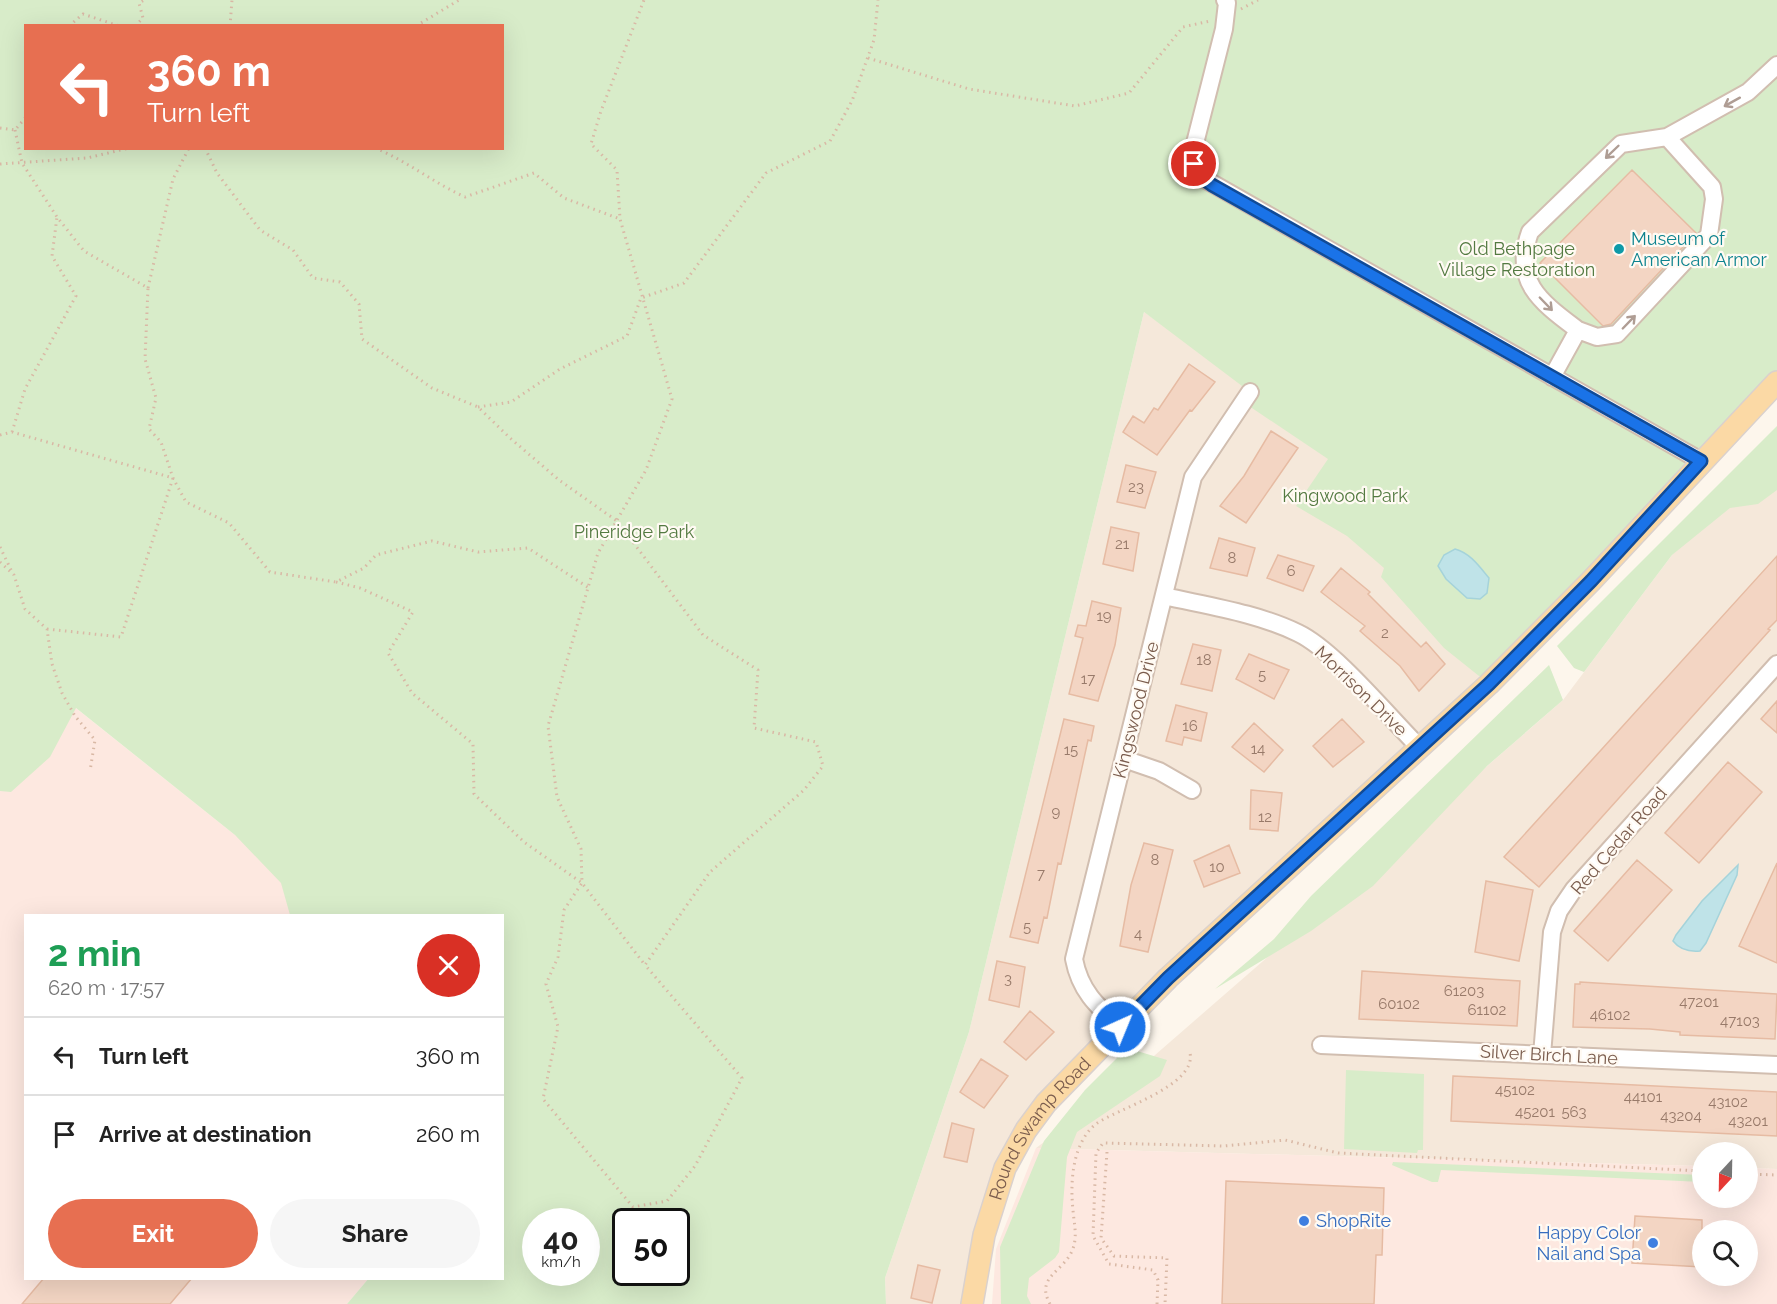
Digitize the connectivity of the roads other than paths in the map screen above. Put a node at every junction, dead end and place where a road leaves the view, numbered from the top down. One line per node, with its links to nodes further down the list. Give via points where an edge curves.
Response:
1 (1225, 0): 5 (street, via 1226,18 1193,151 1201,177)
2 (1777, 65): 3 (street, one-way to 3, via 1748,92)
3 (1667, 137): 4 (street, one-way to 3, via 1597,338 1617,334 1709,235 1712,187); 4 (street, one-way to 4, via 1621,144 1530,232 1523,250 1524,270 1533,290 1548,308)
4 (1578, 330): 5 (street)
5 (1552, 377): 8 (street)
6 (1777, 382): 8 (main road, Round Swamp Road)
7 (1250, 392): 9 (street, Kingswood Drive, via 1193,477)
8 (1701, 461): 11 (main road, Round Swamp Road, via 1505,669)
9 (1164, 596): 11 (street, Morrison Drive, via 1272,622 1300,634 1334,660); 12 (street, Kingswood Drive)
10 (1777, 664): 16 (street, Red Cedar Road, via 1574,889 1559,911 1552,932)
11 (1419, 747): 14 (main road, Round Swamp Road)
12 (1124, 759): 13 (street, via 1159,771); 14 (street, Kingswood Drive, via 1074,958 1077,977 1087,995)
13 (1192, 790)
14 (1120, 1027): 18 (main road, Round Swamp Road, via 1046,1103 1020,1139 998,1189)
15 (1321, 1045): 16 (street, Silver Birch Lane)
16 (1542, 1055): 17 (street, Silver Birch Lane)
17 (1777, 1065)
18 (978, 1266): 19 (main road, Round Swamp Road); 20 (main road, Round Swamp Road); 21 (main road)
19 (972, 1304)
20 (980, 1304)
21 (987, 1304)

